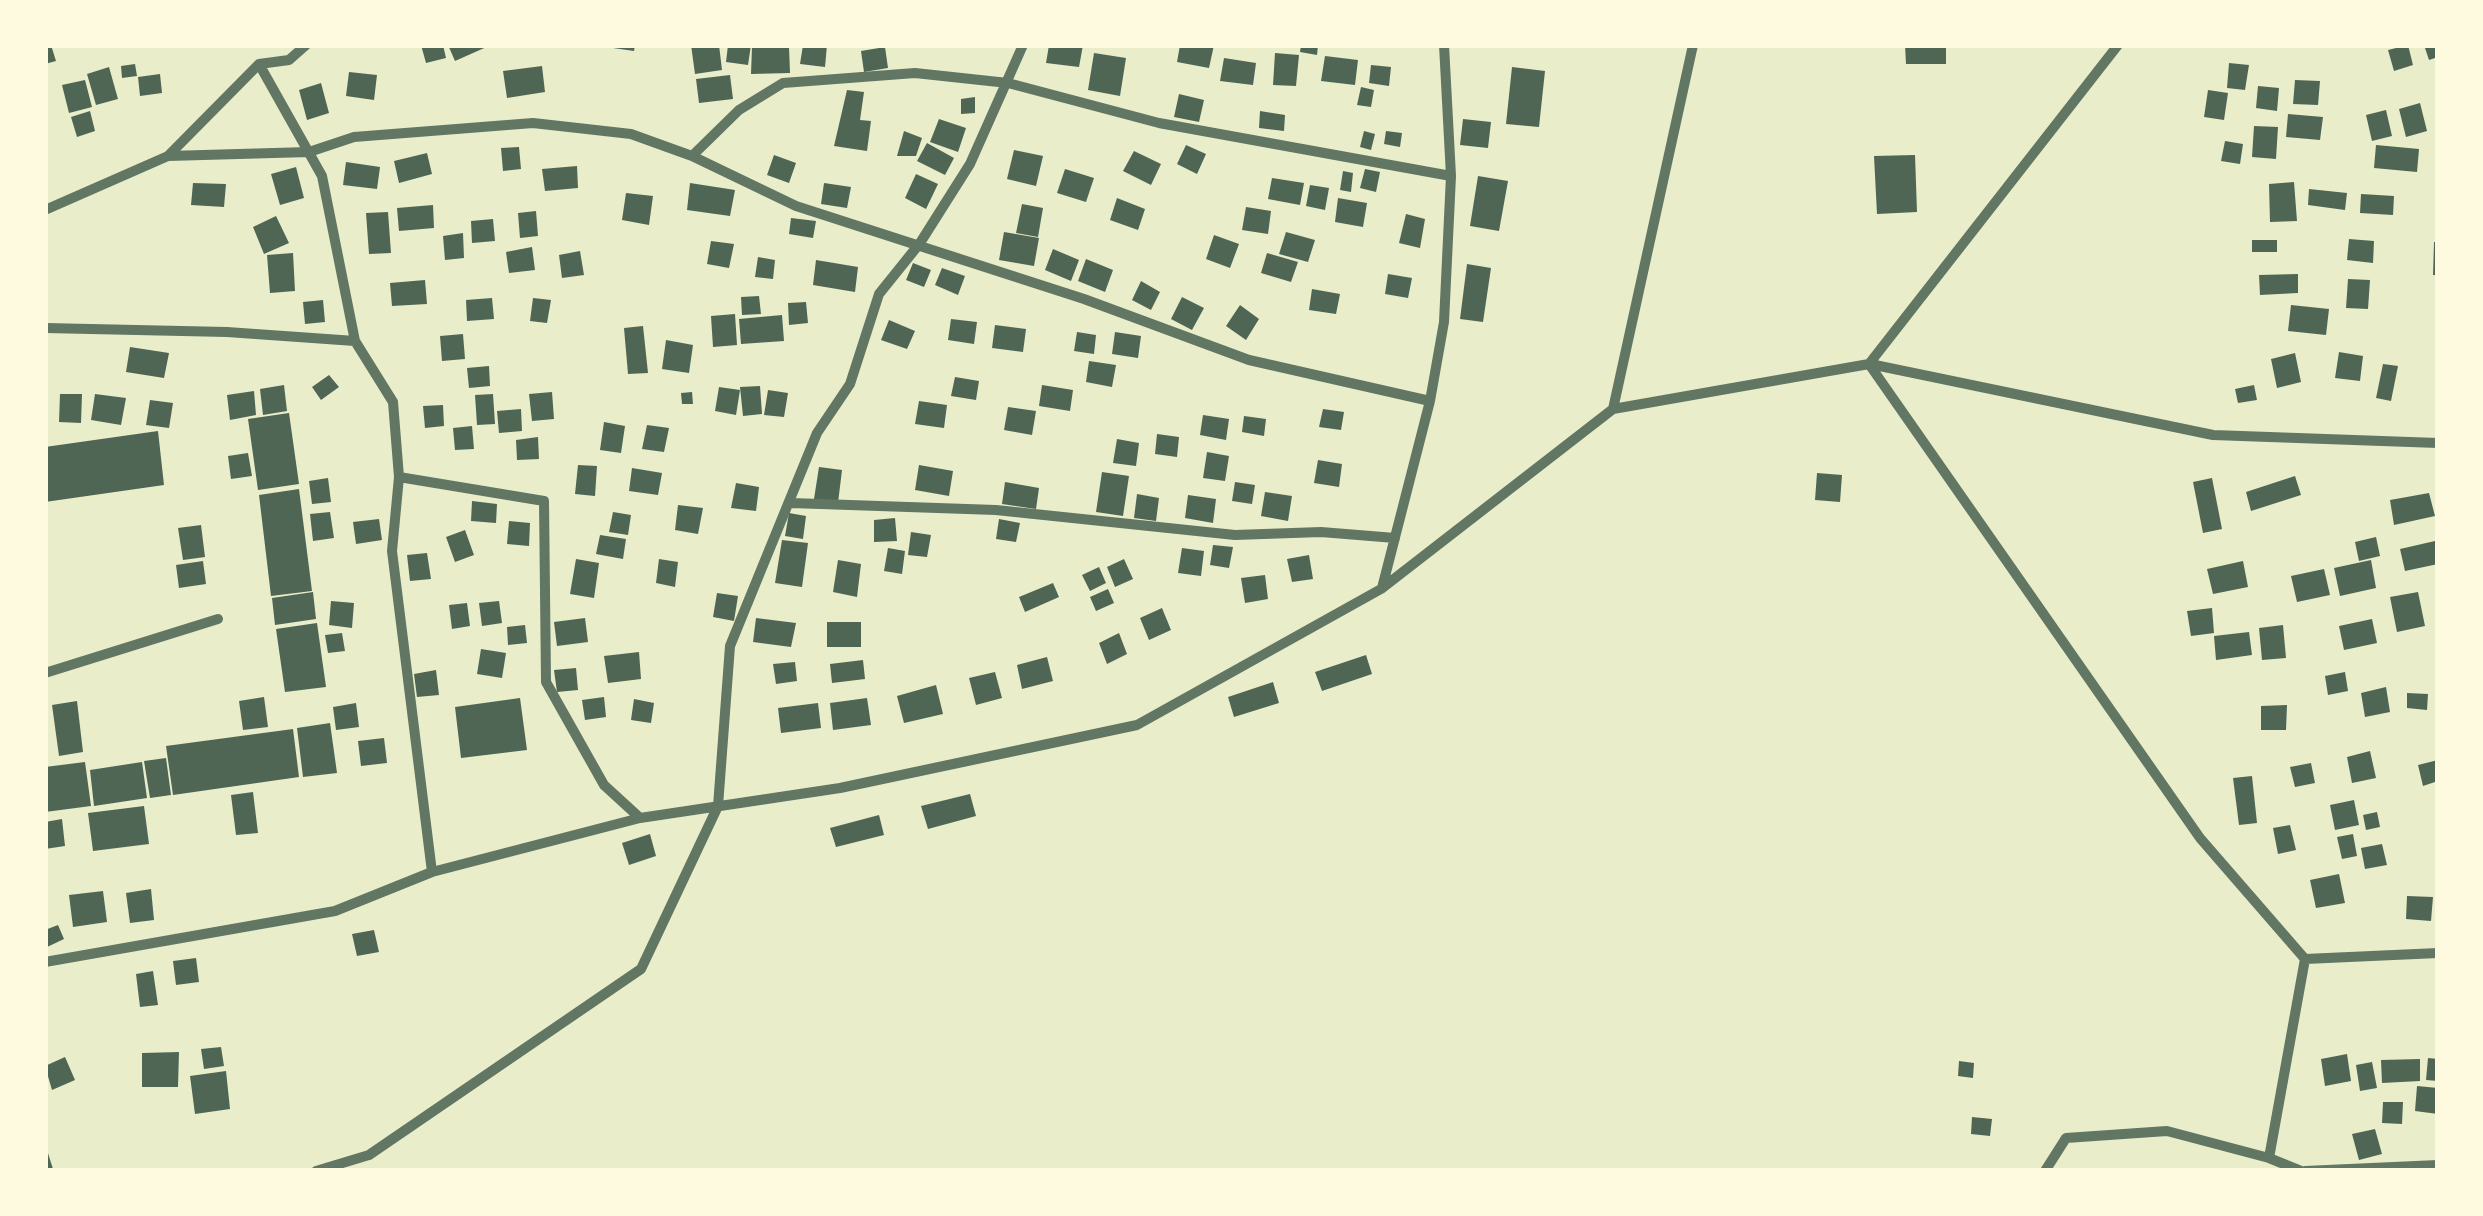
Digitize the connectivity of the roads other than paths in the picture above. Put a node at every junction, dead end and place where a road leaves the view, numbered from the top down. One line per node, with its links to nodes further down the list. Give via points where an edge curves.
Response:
1 (306, 45): 6 (street, via 288,60)
2 (1023, 45): 7 (street)
3 (1444, 45): 11 (street)
4 (1694, 45): 18 (street)
5 (2118, 45): 16 (street)
6 (260, 64): 8 (street); 9 (street)
7 (1008, 82): 10 (street, via 915,73 783,83 739,110); 11 (street, via 1159,123); 13 (street, via 970,164)
8 (309, 152): 9 (street); 10 (street, via 354,137 534,124 631,134); 15 (street, via 322,176)
9 (168, 156): 12 (street)
10 (692, 156): 13 (street, via 796,206)
11 (1451, 176): 17 (street, via 1444,322)
12 (45, 210)
13 (920, 243): 17 (street, via 1249,360); 21 (street, via 878,294 850,384 817,432)
14 (45, 328): 15 (street)
15 (355, 341): 20 (street, via 393,402)
16 (1869, 364): 18 (street); 19 (street, via 2213,435); 30 (street, via 2200,838)
17 (1430, 401): 22 (street)
18 (1613, 409): 23 (street)
19 (2438, 443)
20 (399, 477): 27 (street, via 544,501 546,682 604,785); 28 (street, via 392,551)
21 (791, 503): 22 (street, via 996,510 1235,536 1320,532); 26 (street, via 730,646)
22 (1395, 538): 23 (street)
23 (1382, 590): 26 (street, via 1137,725 840,788)
24 (218, 619): 25 (street)
25 (45, 672)
26 (718, 806): 27 (street); 34 (street, via 641,970 369,1155)
27 (640, 818): 28 (street)
28 (432, 872): 31 (street, via 335,911)
29 (2438, 953): 30 (street)
30 (2306, 959): 32 (street)
31 (45, 962)
32 (2270, 1158): 35 (street, via 2167,1131 2066,1138); 36 (street)
33 (2438, 1165): 36 (street)
34 (316, 1171)
35 (2046, 1171)
36 (2303, 1171)

